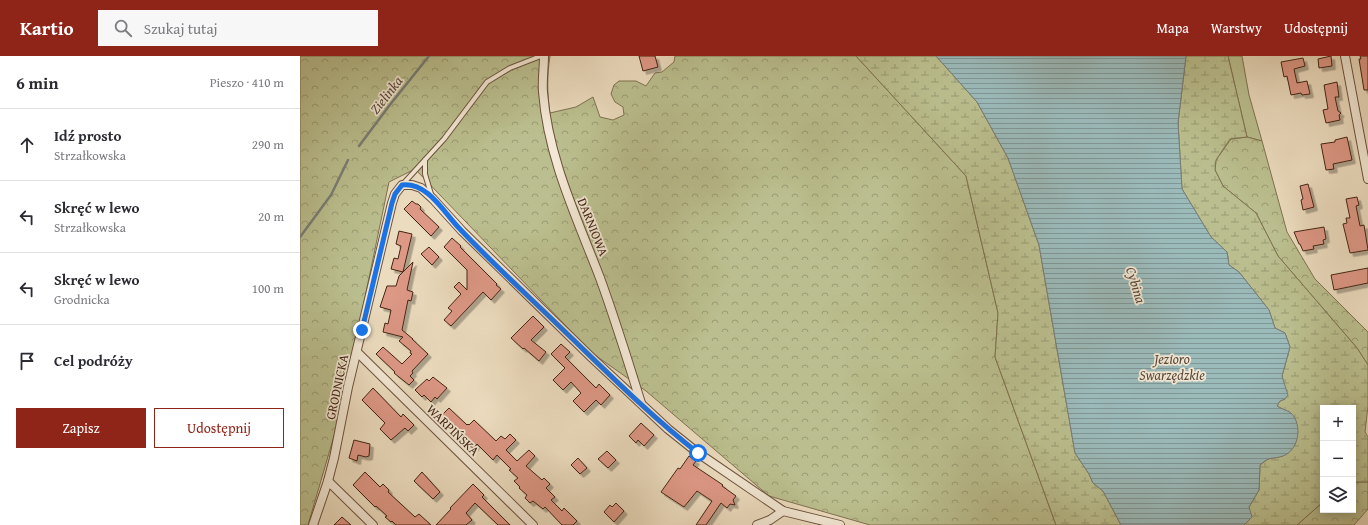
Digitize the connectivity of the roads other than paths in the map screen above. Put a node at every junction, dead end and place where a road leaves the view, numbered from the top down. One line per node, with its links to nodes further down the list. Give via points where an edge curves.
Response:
1 (541, 56): 4 (lane, via 510,68 487,82)
2 (544, 56): 9 (street, DARNIOWA, via 543,93 548,128 559,169 618,330)
3 (1345, 56): 5 (street)
4 (425, 160): 6 (lane); 7 (lane, via 424,174)
5 (1368, 179)
6 (402, 185): 7 (street, via 417,186); 8 (street, GRODNICKA, via 392,203)
7 (433, 199): 9 (street, via 462,231)
8 (357, 352): 10 (street, GRODNICKA); 14 (street, WARPIŃSKA)
9 (641, 403): 11 (street, via 698,453)
10 (328, 481): 12 (street, GRODNICKA); 13 (street)
11 (783, 511): 15 (street); 16 (street)
12 (313, 525)
13 (373, 525)
14 (534, 525)
15 (757, 525)
16 (840, 525)

